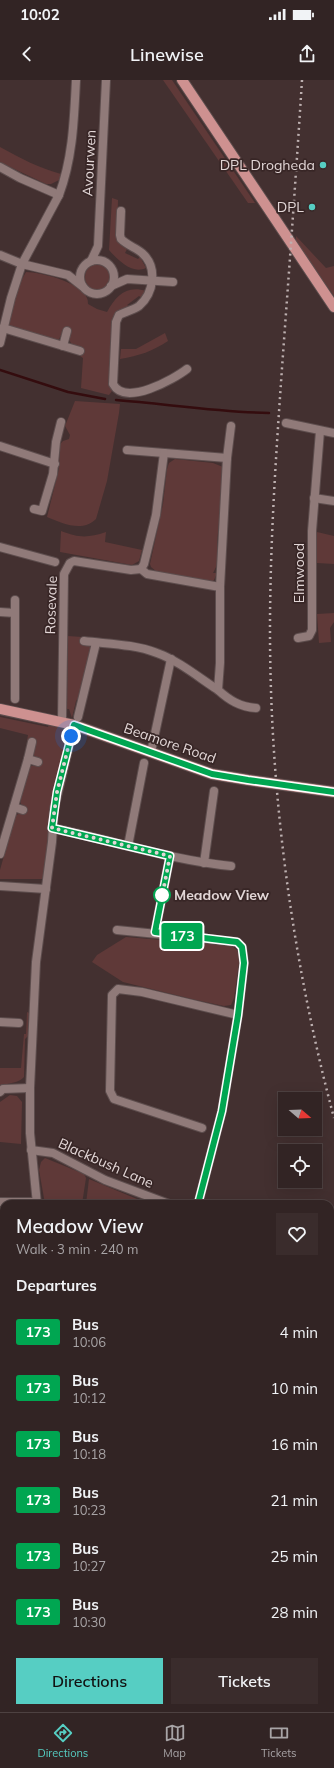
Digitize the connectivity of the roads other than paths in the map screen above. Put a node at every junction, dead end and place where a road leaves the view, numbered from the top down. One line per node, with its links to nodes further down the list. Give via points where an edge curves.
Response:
1 (76, 80): 5 (street, via 72,150)
2 (106, 80): 7 (street, Avourwen)
3 (182, 80): 20 (main road)
4 (0, 167): 5 (street)
5 (59, 195): 11 (street)
6 (122, 211): 16 (street, via 121,239 142,253 151,269)
7 (98, 246): 9 (street, Avourwen); 10 (street, Avourwen)
8 (0, 255): 11 (street)
9 (91, 261): 10 (street); 12 (street, Avourwen)
10 (104, 262): 13 (street, Avourwen)
11 (22, 264): 14 (street); 21 (street)
12 (82, 270): 14 (street, Avourwen); 18 (street, via 80,278)
13 (112, 270): 15 (street, Avourwen); 19 (street, via 114,278)
14 (68, 275): 18 (street)
15 (127, 279): 16 (street); 19 (street)
16 (152, 280): 17 (street); 26 (street, via 150,291 144,301 119,315 116,322 113,384 123,392 148,390 168,382)
17 (173, 282)
18 (83, 286): 19 (street, via 94,294 104,292)
19 (111, 286)
20 (334, 307)
21 (3, 328): 23 (street); 24 (street)
22 (67, 331): 24 (street)
23 (0, 343)
24 (62, 346): 25 (street)
25 (80, 351)
26 (187, 369)
27 (61, 422): 31 (street)
28 (286, 423): 30 (street)
29 (231, 426): 37 (street)
30 (320, 431): 32 (street); 39 (street, Elmwood)
31 (58, 433): 33 (street); 38 (street)
32 (334, 434)
33 (66, 436)
34 (0, 446): 38 (street)
35 (127, 450): 36 (street)
36 (164, 453): 37 (street); 44 (street, via 156,515)
37 (227, 458): 45 (street)
38 (55, 464): 41 (street, via 42,511)
39 (314, 498): 40 (street); 49 (street, Elmwood, via 312,630 309,636)
40 (334, 501)
41 (34, 509)
42 (0, 547): 43 (street)
43 (55, 562)
44 (141, 569): 45 (street, Rosevale, via 147,574); 58 (street, Rosevale, via 131,570 81,561 70,563 66,568)
45 (220, 587): 53 (street)
46 (15, 600): 48 (street)
47 (0, 612): 48 (street)
48 (15, 613): 54 (street)
49 (298, 638)
50 (84, 642): 51 (street)
51 (96, 642): 52 (street, via 146,649); 57 (street)
52 (171, 659): 53 (street); 60 (street)
53 (218, 690): 55 (street, via 241,706)
54 (15, 699)
55 (256, 708)
56 (0, 709): 58 (main road, Beamore Road)
57 (76, 721): 58 (main road, Beamore Road); 60 (main road, Beamore Road); 68 (street, via 57,792)
58 (62, 722)
59 (32, 742): 61 (street)
60 (151, 752): 65 (main road, Beamore Road, via 212,774)
61 (28, 760): 62 (street); 66 (street)
62 (38, 762)
63 (144, 763): 69 (street)
64 (214, 791): 72 (street)
65 (334, 792)
66 (14, 807): 67 (street); 70 (street)
67 (23, 810)
68 (52, 828): 69 (street); 75 (street)
69 (128, 846): 71 (street)
70 (0, 854)
71 (170, 856): 72 (street); 77 (street)
72 (204, 863): 73 (street)
73 (231, 866)
74 (0, 886): 75 (street)
75 (46, 889): 81 (street, via 36,962)
76 (117, 930): 77 (street)
77 (155, 932): 78 (street, via 237,942 242,947 244,963)
78 (238, 1015): 83 (street, via 142,992 118,989 112,995 110,1091 114,1099); 87 (street, via 222,1111)
79 (0, 1022): 80 (street)
80 (20, 1023)
81 (30, 1088): 82 (street, via 3,1089); 84 (street)
82 (0, 1092)
83 (202, 1128)
84 (33, 1150): 85 (street); 86 (street, Blackbush Lane, via 53,1152 105,1180)
85 (36, 1200)
86 (158, 1200)
87 (199, 1200)

